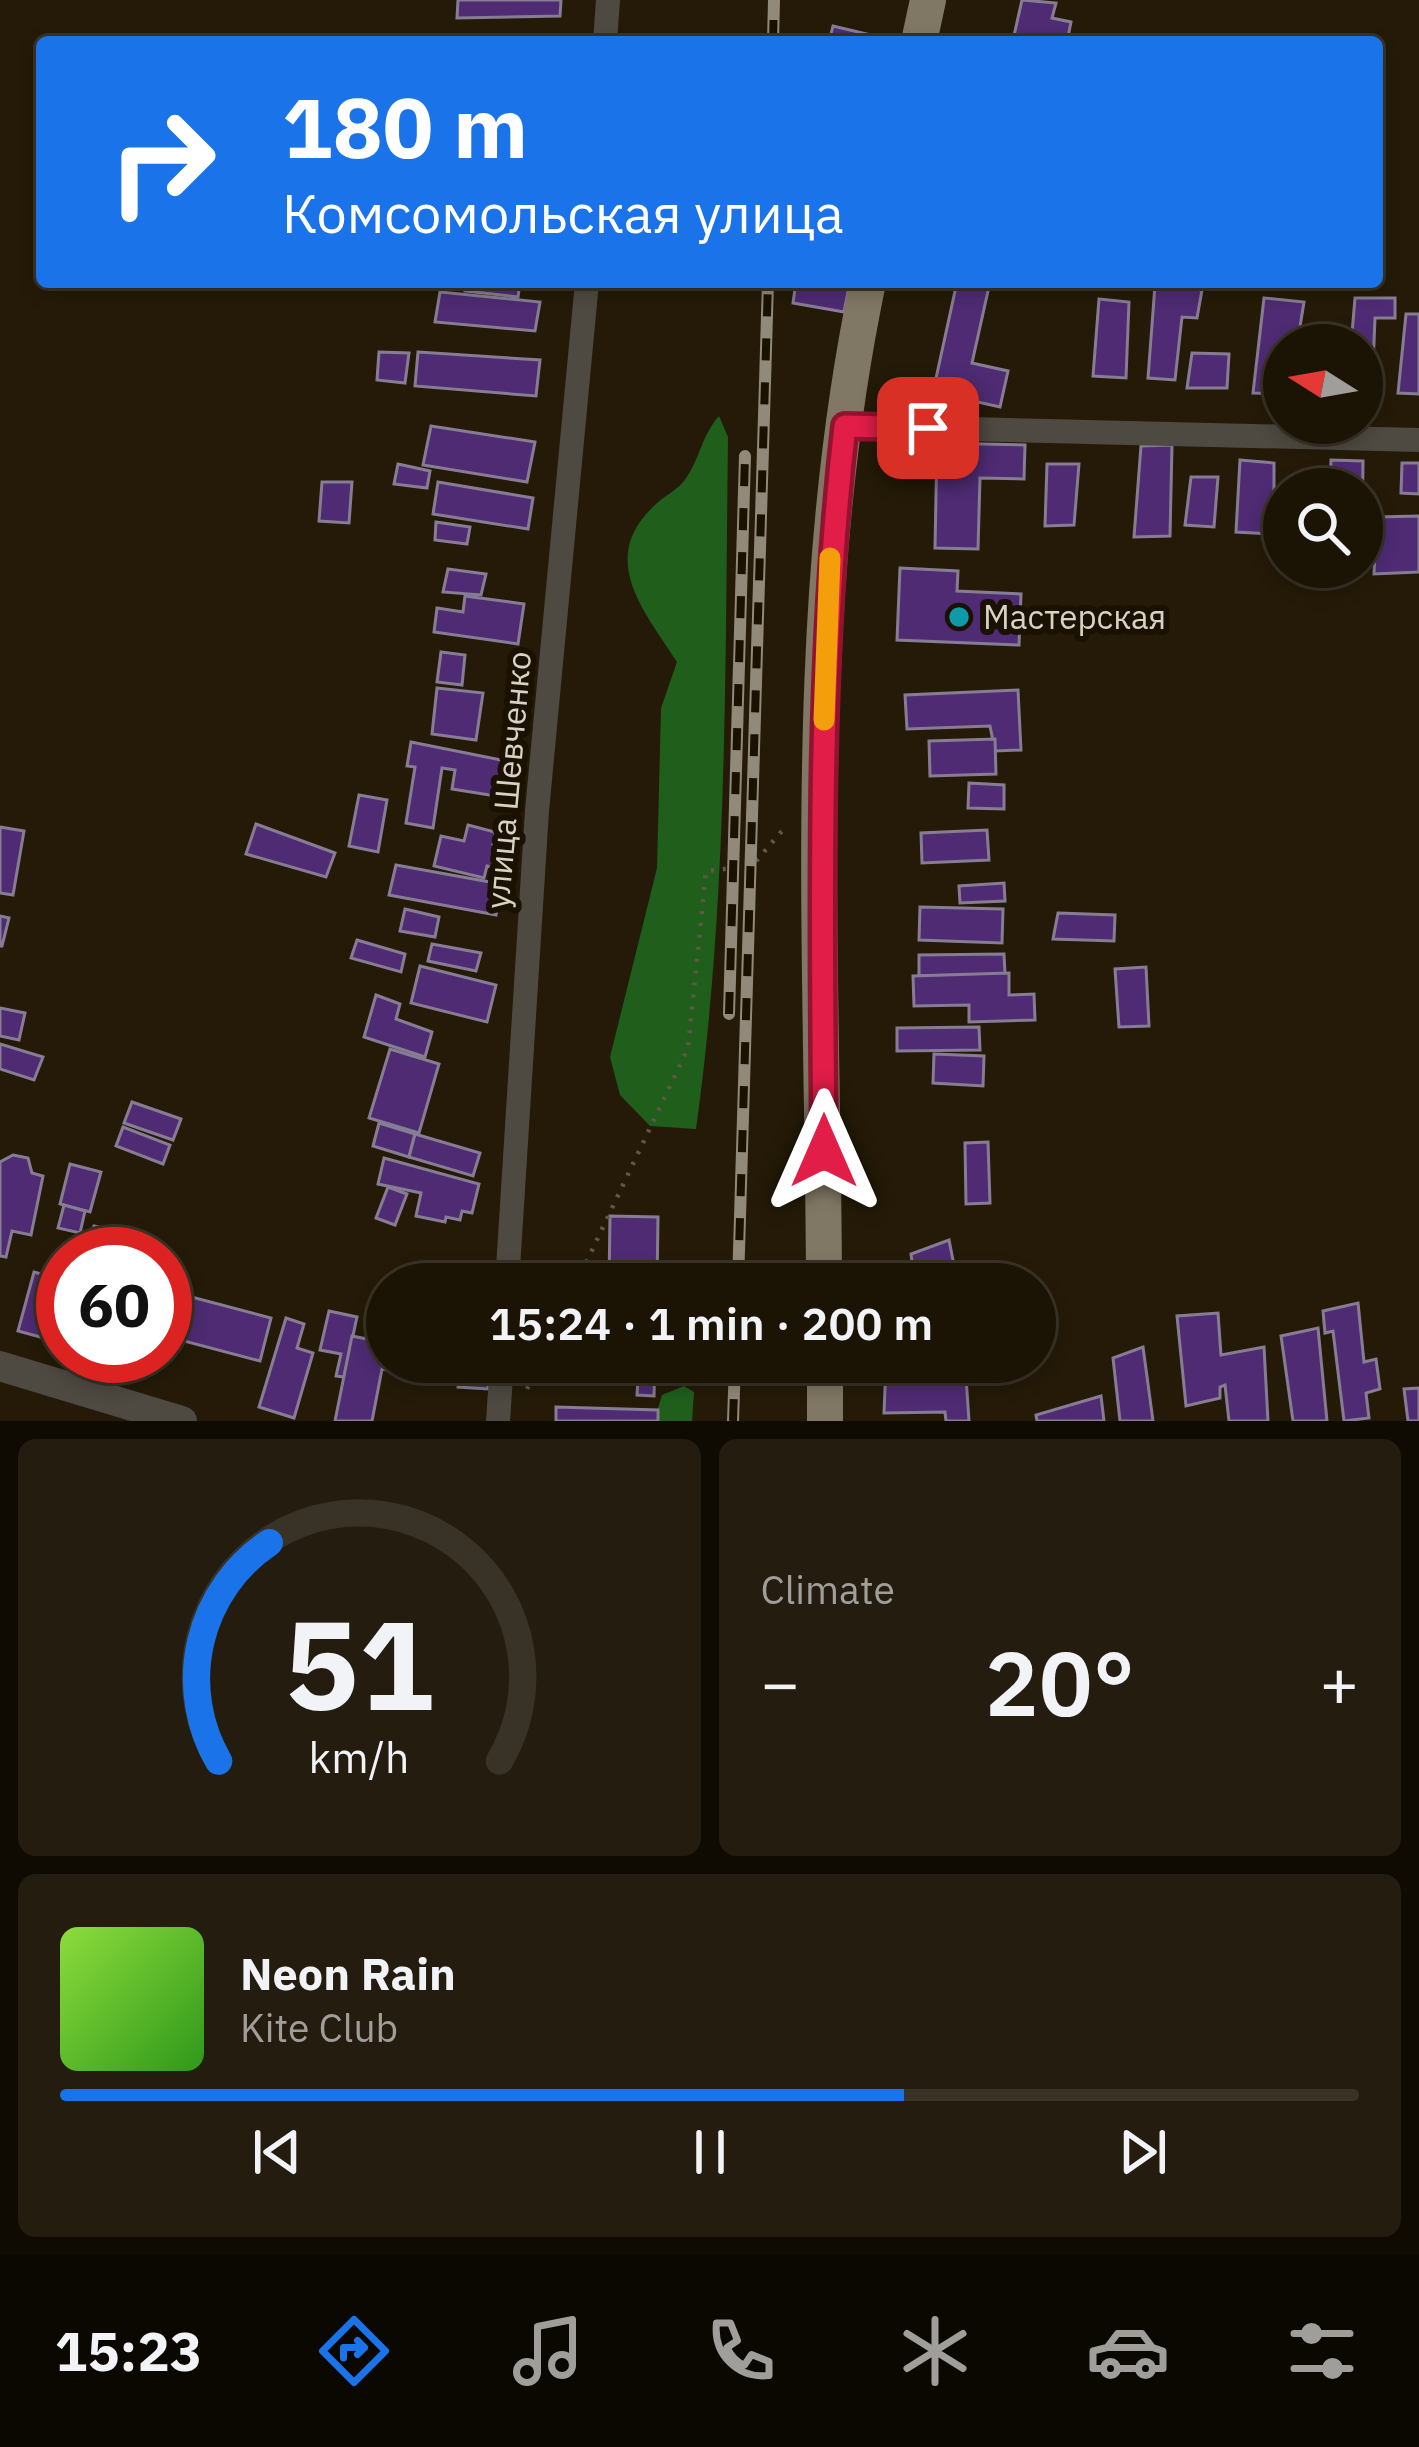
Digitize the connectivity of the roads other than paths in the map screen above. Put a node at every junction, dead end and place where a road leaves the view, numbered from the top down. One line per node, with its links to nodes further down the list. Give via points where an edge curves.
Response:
1 (608, 0): 3 (street)
2 (928, 0): 4 (main road)
3 (605, 36)
4 (921, 36)
5 (586, 288): 9 (street, улица Шевченко, via 537,811)
6 (867, 288): 7 (main road)
7 (845, 426): 8 (street); 10 (main road, via 829,566 822,752)
8 (1419, 440)
9 (508, 1263)
10 (824, 1263)
11 (0, 1366): 14 (street)
12 (501, 1383): 15 (street)
13 (824, 1383): 16 (main road)
14 (182, 1421)
15 (498, 1421)
16 (825, 1421)

